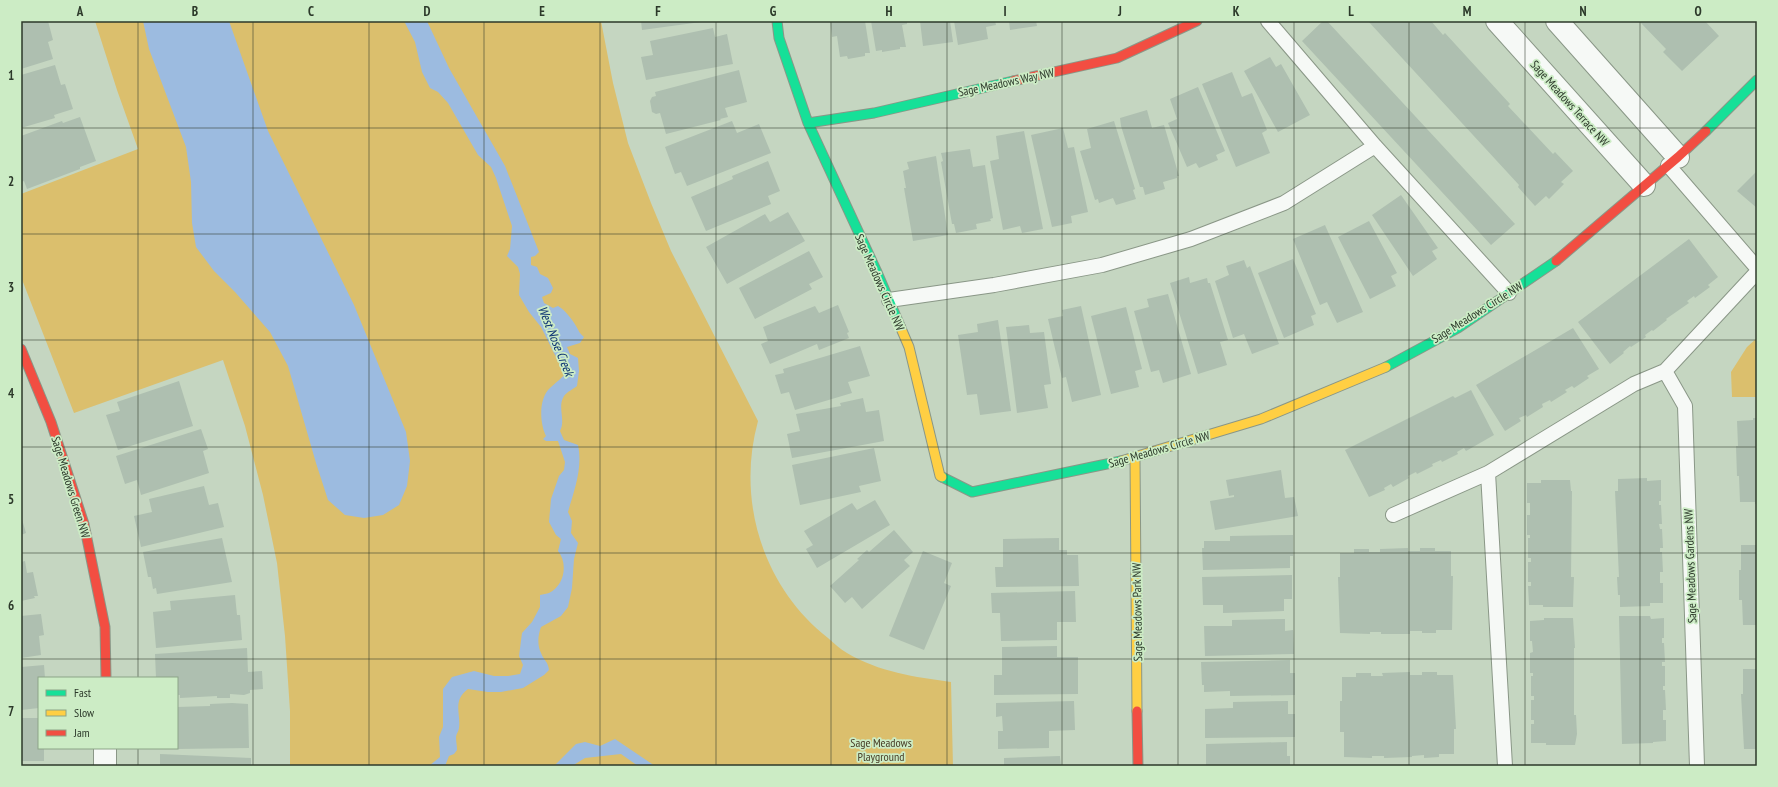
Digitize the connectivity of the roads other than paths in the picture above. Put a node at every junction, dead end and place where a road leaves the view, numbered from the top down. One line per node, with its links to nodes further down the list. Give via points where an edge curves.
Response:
1 (777, 21): 7 (street, Sage Meadows Circle NW, via 779,38)
2 (1197, 21): 7 (street, Sage Meadows Way NW, via 1117,58 874,113)
3 (1268, 21): 8 (lane)
4 (1496, 21): 10 (street, Sage Meadows Terrace NW)
5 (1557, 21): 9 (street)
6 (1757, 80): 9 (street, Sage Meadows Circle NW)
7 (808, 123): 14 (street, Sage Meadows Circle NW)
8 (1375, 146): 13 (lane); 14 (lane, via 1284,203 1191,239 1102,265 994,285)
9 (1673, 161): 10 (street, Sage Meadows Circle NW); 11 (lane)
10 (1644, 185): 13 (street, Sage Meadows Circle NW, via 1554,262)
11 (1757, 268)
12 (1757, 272): 16 (lane)
13 (1509, 293): 17 (street, Sage Meadows Circle NW, via 1458,328 1378,371 1261,419)
14 (889, 300): 17 (street, Sage Meadows Circle NW, via 909,347 940,476 972,492)
15 (21, 349): 20 (street, Sage Meadows Green NW, via 51,422 84,524 105,627)
16 (1665, 371): 18 (lane, via 1634,384); 25 (lane, Sage Meadows Gardens NW, via 1685,406)
17 (1135, 458): 23 (street, Sage Meadows Park NW)
18 (1488, 473): 19 (lane); 24 (lane)
19 (1393, 515)
20 (106, 677)
21 (105, 749): 22 (street)
22 (105, 766)
23 (1138, 766)
24 (1505, 766)
25 (1697, 766)

